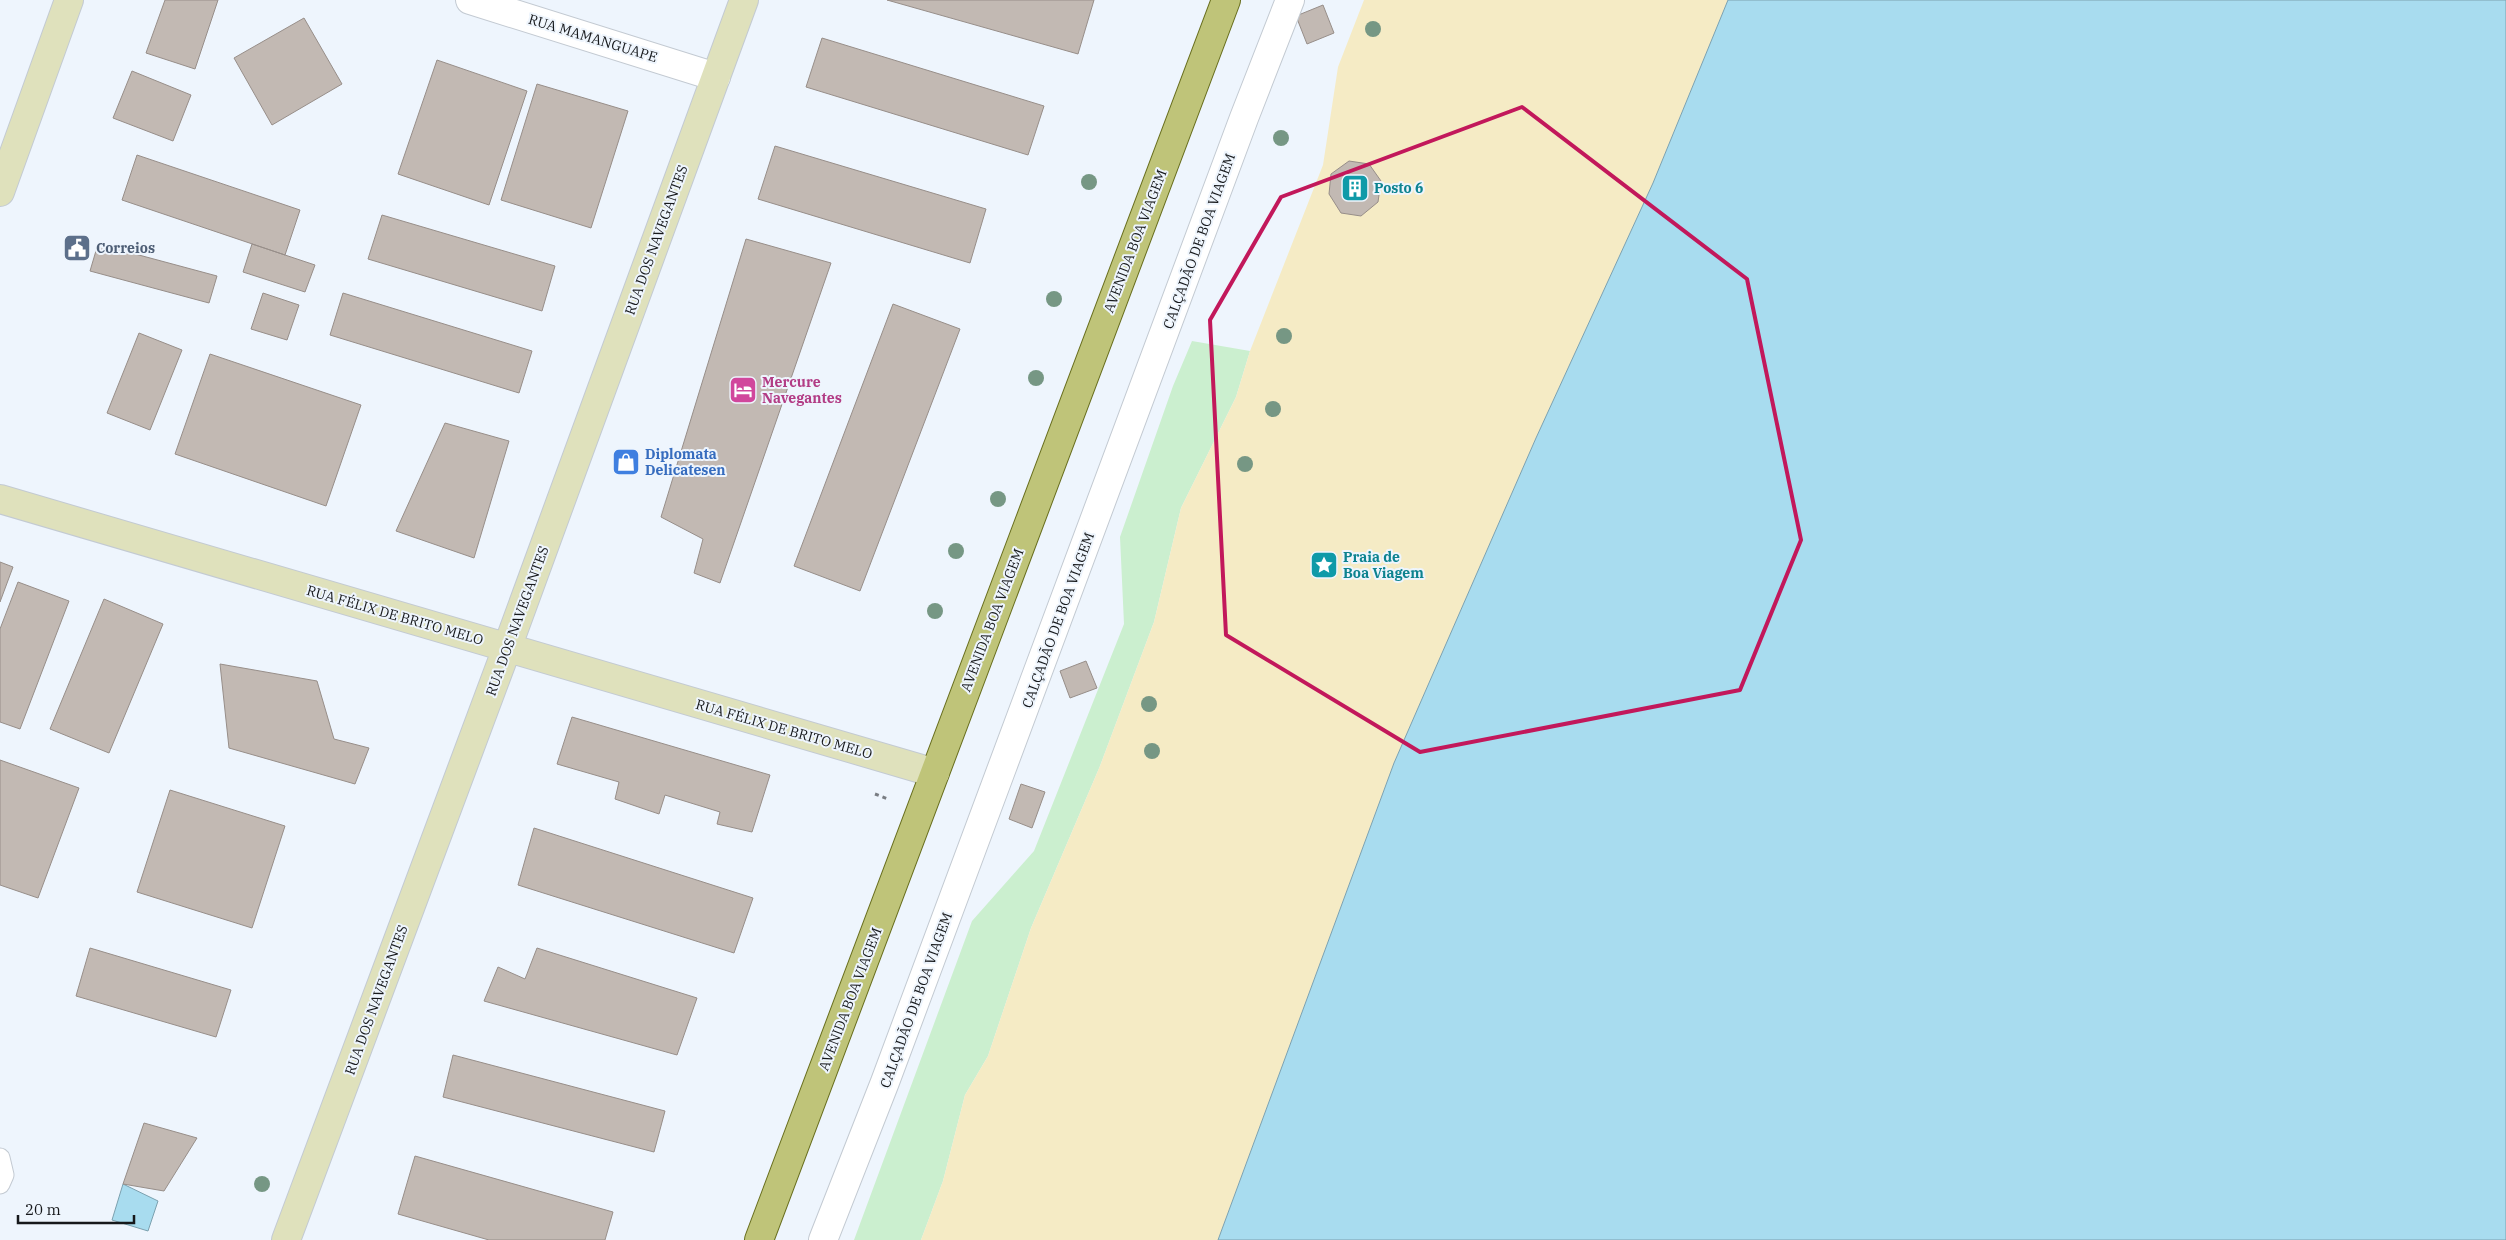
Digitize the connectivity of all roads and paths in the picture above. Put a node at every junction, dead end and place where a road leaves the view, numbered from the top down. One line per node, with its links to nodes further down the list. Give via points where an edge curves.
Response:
1 (69, 0): 7 (main road)
2 (470, 0): 6 (street, RUA MAMANGUAPE)
3 (744, 0): 6 (main road, RUA DOS NAVEGANTES)
4 (1226, 0): 10 (main road, AVENIDA BOA VIAGEM)
5 (1290, 0): 17 (street, CALÇADÃO DE BOA VIAGEM)
6 (716, 77): 9 (main road, RUA DOS NAVEGANTES)
7 (0, 192)
8 (0, 499): 9 (main road, RUA FÉLIX DE BRITO MELO)
9 (507, 648): 10 (main road, RUA FÉLIX DE BRITO MELO); 15 (main road, RUA DOS NAVEGANTES)
10 (934, 773): 16 (main road, AVENIDA BOA VIAGEM)
11 (875, 794): 12 (path)
12 (889, 799)
13 (0, 1158): 14 (lane, via 4,1175)
14 (0, 1184)
15 (286, 1240)
16 (759, 1240)
17 (823, 1240)

